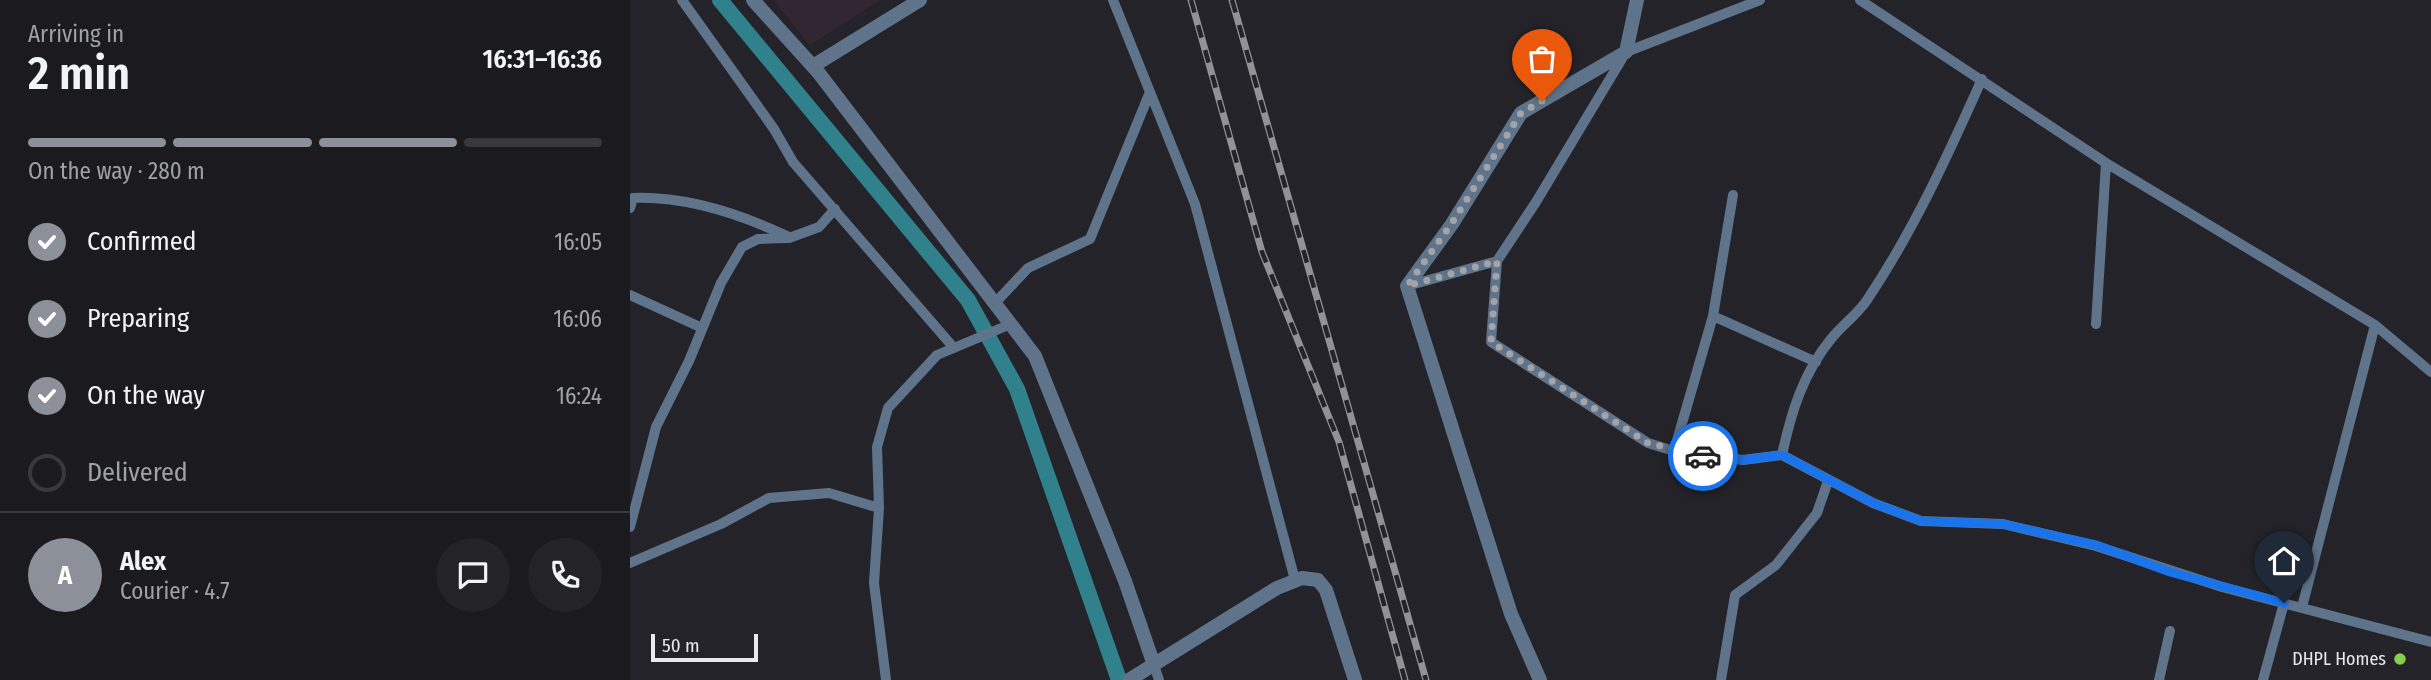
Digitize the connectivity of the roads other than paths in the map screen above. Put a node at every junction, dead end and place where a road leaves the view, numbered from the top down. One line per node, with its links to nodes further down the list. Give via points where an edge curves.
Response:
1 (682, 0): 15 (street, via 793,162)
2 (753, 0): 9 (street)
3 (920, 0): 9 (street)
4 (1113, 0): 11 (street)
5 (1637, 0): 8 (street)
6 (1760, 0): 8 (street)
7 (1860, 0): 10 (street)
8 (1626, 51): 17 (street); 18 (street, via 1521,113)
9 (813, 66): 20 (street)
10 (1982, 79): 12 (street); 27 (street, via 1931,193 1866,303 1830,340)
11 (1150, 92): 20 (street, via 1090,239 1028,268); 35 (street, via 1195,204)
12 (2106, 163): 23 (street); 24 (street)
13 (1733, 195): 21 (street)
14 (630, 208): 16 (street, via 633,198 655,197 746,217)
15 (835, 209): 16 (street, via 819,227); 26 (street)
16 (789, 238): 25 (street, via 758,239 742,247)
17 (1497, 261): 18 (street); 29 (street, via 1491,342 1648,443)
18 (1407, 286): 45 (street, via 1511,614)
19 (630, 295): 25 (street)
20 (995, 303): 22 (street)
21 (1713, 316): 27 (street); 29 (street)
22 (1010, 324): 26 (street); 40 (street, via 1035,356)
23 (2096, 324)
24 (2375, 325): 28 (street); 37 (street)
25 (700, 327): 33 (street, via 689,361 656,427)
26 (956, 347): 32 (street, via 937,355 888,408 877,447)
27 (1816, 362): 30 (street, via 1792,408)
28 (2431, 372)
29 (1674, 451): 30 (street, via 1743,460)
30 (1782, 455): 31 (street)
31 (1828, 481): 36 (street, via 1921,521 2016,527 2096,545 2170,572); 46 (street, via 1817,513 1776,565 1735,595)
32 (879, 508): 34 (street, via 829,493 769,498); 41 (street, via 874,583)
33 (630, 527)
34 (630, 563)
35 (1295, 580): 40 (street); 44 (street, via 1313,578 1326,590)
36 (2284, 603): 37 (street); 48 (street)
37 (2302, 607): 39 (street)
38 (2170, 631): 47 (street)
39 (2431, 642)
40 (1154, 665): 42 (street); 43 (street)
41 (886, 680)
42 (1129, 680)
43 (1159, 680)
44 (1355, 680)
45 (1540, 680)
46 (1721, 680)
47 (2159, 680)
48 (2263, 680)

